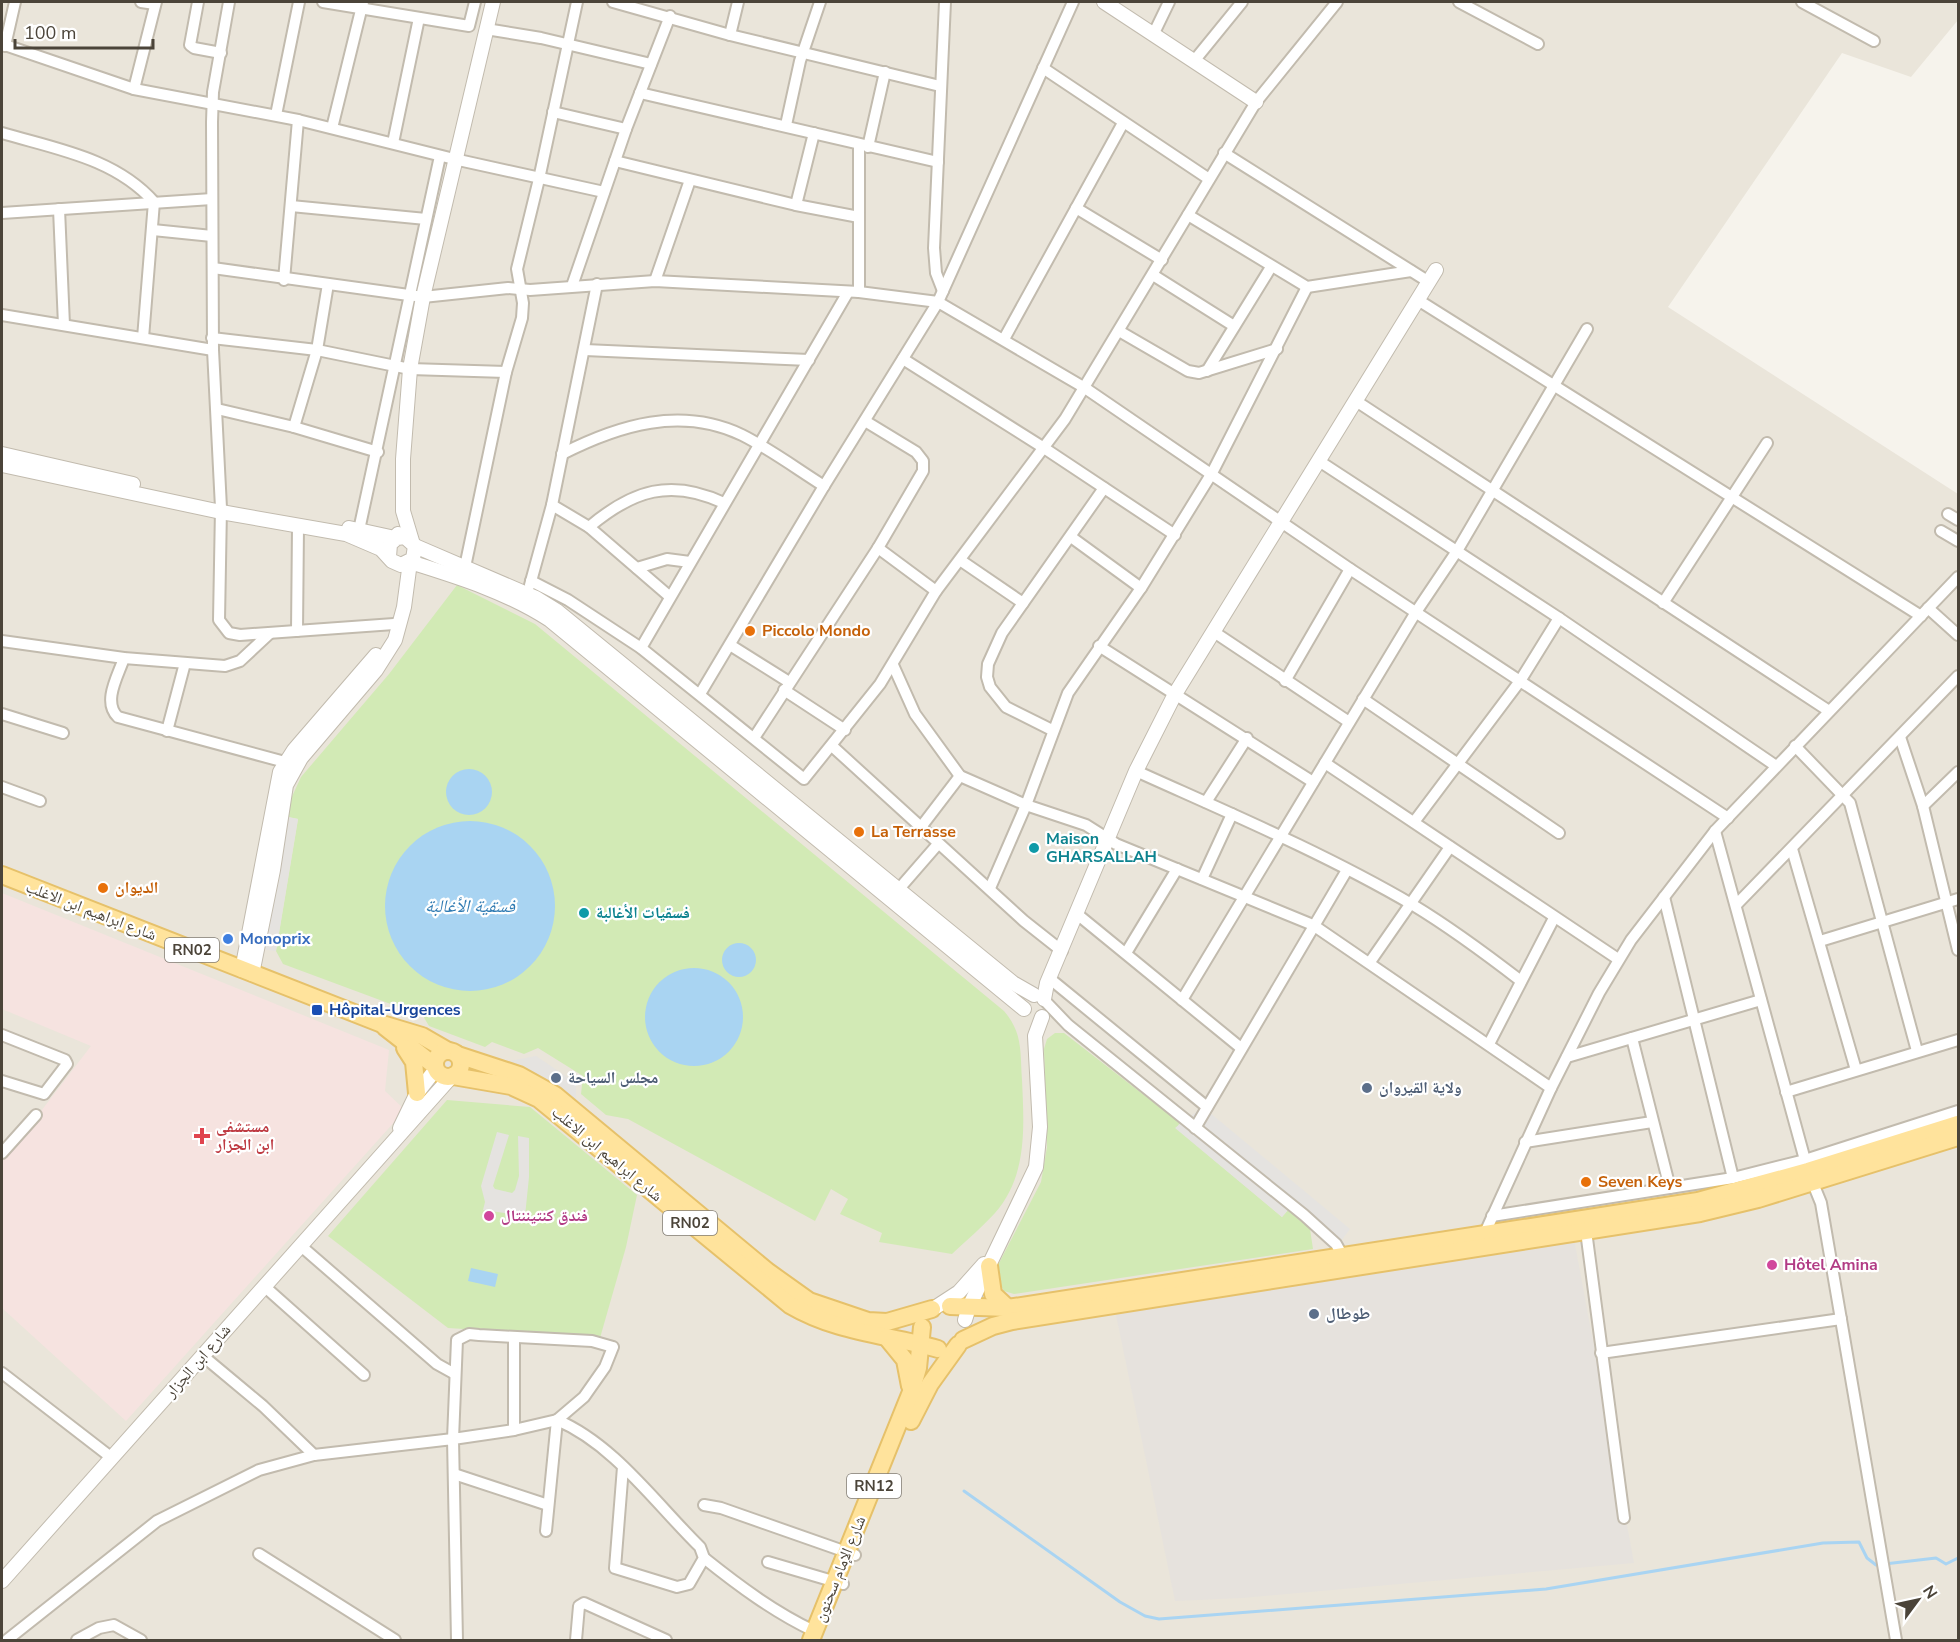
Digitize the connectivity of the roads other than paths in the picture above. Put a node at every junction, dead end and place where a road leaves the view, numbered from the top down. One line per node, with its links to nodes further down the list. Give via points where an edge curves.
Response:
1 (15, 2): 30 (street)
2 (141, 2): 21 (street)
3 (198, 2): 33 (street, via 190,45)
4 (229, 2): 33 (street)
5 (299, 2): 44 (street)
6 (323, 2): 22 (street)
7 (475, 2): 24 (street, via 469,26)
8 (493, 2): 25 (street)
9 (577, 2): 31 (street)
10 (613, 2): 23 (street)
11 (738, 2): 27 (street)
12 (820, 2): 32 (street)
13 (945, 2): 38 (street)
14 (1073, 2): 36 (street)
15 (1104, 2): 26 (street)
16 (1169, 2): 26 (street)
17 (1242, 2): 34 (street)
18 (1337, 2): 41 (street)
19 (1459, 2): 29 (street)
20 (1802, 2): 28 (street)
21 (156, 3): 39 (street)
22 (363, 5): 24 (street); 48 (street)
23 (670, 16): 27 (street); 35 (street)
24 (418, 18): 52 (street)
25 (486, 29): 31 (street); 55 (street)
26 (1154, 33): 34 (street)
27 (730, 35): 32 (street)
28 (1874, 41)
29 (1538, 44)
30 (3, 45): 39 (street)
31 (568, 46): 35 (street); 43 (street)
32 (804, 51): 37 (street); 47 (street)
33 (220, 53): 42 (street)
34 (1194, 61): 41 (street)
35 (651, 64): 40 (street)
36 (1043, 68): 46 (street); 88 (street)
37 (885, 72): 38 (street); 53 (street)
38 (940, 86): 57 (street)
39 (134, 89): 42 (street)
40 (640, 93): 47 (street); 49 (street)
41 (1256, 102): 54 (street)
42 (212, 104): 44 (street); 62 (street)
43 (553, 112): 49 (street); 58 (street)
44 (276, 116): 45 (street)
45 (298, 120): 48 (street); 65 (street)
46 (1123, 123): 59 (street); 66 (street)
47 (786, 125): 51 (street)
48 (332, 128): 52 (street)
49 (626, 129): 56 (street)
50 (2, 133): 63 (street, via 113,168 135,182)
51 (814, 133): 53 (street); 64 (street)
52 (393, 143): 55 (street)
53 (864, 146): 57 (street); 70 (street)
54 (1224, 153): 59 (street); 77 (street)
55 (447, 157): 58 (street); 71 (street); 89 (street)
56 (615, 161): 60 (street); 61 (street)
57 (938, 162): 88 (street, via 934,248)
58 (539, 179): 61 (street); 86 (street, via 516,268)
59 (1209, 179): 69 (street)
60 (690, 180): 64 (street); 81 (street)
61 (604, 192): 84 (street)
62 (212, 199): 63 (street); 73 (street)
63 (154, 202): 67 (street); 72 (street)
64 (796, 205): 70 (street)
65 (291, 206): 71 (street); 80 (street)
66 (1076, 208): 74 (street); 97 (street)
67 (59, 209): 68 (street); 92 (street)
68 (2, 213)
69 (1188, 215): 74 (street); 75 (street)
70 (859, 217): 87 (street)
71 (426, 219): 89 (street)
72 (153, 230): 73 (street); 96 (street)
73 (212, 236): 76 (street)
74 (1162, 260): 78 (street)
75 (1271, 267): 85 (street); 93 (street)
76 (213, 268): 80 (street); 98 (street)
77 (1411, 271): 79 (street); 85 (street)
78 (1153, 275): 93 (street); 95 (street)
79 (1433, 276): 90 (street)
80 (284, 280): 82 (street)
81 (655, 281): 83 (street); 87 (street)
82 (328, 284): 89 (street); 100 (street)
83 (597, 284): 84 (street); 101 (street)
84 (572, 286): 86 (street)
85 (1307, 287): 99 (street)
86 (518, 288): 89 (street); 107 (street, via 523,310)
87 (854, 292): 88 (street); 103 (street)
88 (941, 296): 97 (street); 102 (street)
89 (416, 297): 104 (street); 105 (street)
90 (1418, 300): 108 (street); 110 (street)
91 (2, 315): 92 (street)
92 (64, 325): 96 (street)
93 (1234, 326): 106 (street)
94 (1587, 329): 108 (street)
95 (1119, 331): 106 (street, via 1188,371); 109 (street)
96 (143, 338): 98 (street)
97 (1004, 339): 109 (street)
98 (212, 344): 100 (street); 111 (street)
99 (1277, 349): 106 (street); 122 (street)
100 (317, 350): 104 (street); 113 (street)
101 (585, 350): 103 (street); 119 (street)
102 (903, 359): 112 (street); 116 (street)
103 (809, 360): 115 (street)
104 (395, 364): 105 (street); 117 (street)
105 (410, 369): 107 (street); 130 (street)
106 (1207, 371)
107 (506, 372): 149 (street)
108 (1554, 385): 125 (street); 126 (street)
109 (1085, 388): 116 (street); 122 (street)
110 (1356, 401): 120 (street); 125 (street)
111 (217, 410): 113 (street); 129 (street)
112 (865, 421): 123 (street); 143 (street, via 916,452 924,466)
113 (294, 427): 117 (street)
114 (1767, 444): 126 (street)
115 (759, 445): 119 (street, via 728,429 664,420 612,431); 123 (street); 127 (street)
116 (1044, 448): 124 (street); 146 (street)
117 (378, 452): 136 (street)
118 (2, 454): 129 (street)
119 (562, 454): 128 (street)
120 (1319, 461): 133 (street); 144 (street)
121 (2, 465): 129 (street)
122 (1212, 472): 133 (street); 138 (street)
123 (824, 486): 168 (street)
124 (1104, 488): 138 (street); 139 (street)
125 (1492, 491): 144 (street); 158 (street)
126 (1733, 496): 158 (street); 160 (street)
127 (724, 503): 135 (street, via 687,491 654,491 622,502); 148 (street)
128 (552, 505): 135 (street); 155 (street)
129 (221, 508): 134 (street); 136 (street); 165 (street, via 219,620 233,635)
130 (403, 511): 140 (street); 142 (street)
131 (1948, 514): 132 (street)
132 (1959, 520)
133 (1282, 521): 151 (street); 164 (street)
134 (298, 527): 145 (street, via 346,534 381,549); 163 (street)
135 (589, 527): 150 (street)
136 (359, 530): 140 (street)
137 (1941, 531): 141 (street)
138 (1175, 535): 153 (street)
139 (1071, 537): 153 (street); 157 (street)
140 (395, 538): 142 (street, via 405,537); 145 (street, via 388,548)
141 (1959, 541)
142 (413, 544): 147 (street, via 415,555); 149 (street)
143 (878, 548): 154 (street); 177 (street)
144 (1457, 551): 159 (street); 161 (street)
145 (391, 559): 147 (street, via 401,565); 162 (street, via 399,588)
146 (960, 560): 154 (street); 157 (street)
147 (410, 562): 155 (street); 194 (street, via 401,623 387,654)
148 (690, 562): 150 (street, via 667,559); 156 (street)
149 (465, 567): 155 (street)
150 (636, 568): 156 (street)
151 (1350, 569): 159 (street); 175 (street)
152 (1959, 577): 160 (street)
153 (1142, 588): 169 (street)
154 (936, 591): 173 (street)
155 (527, 593): 170 (street, via 568,600); 223 (street, via 557,611); 246 (street, via 550,620)
156 (669, 596): 170 (street)
157 (1023, 603): 185 (street, via 992,652 987,677 1006,707)
158 (1663, 603): 181 (street)
159 (1416, 612): 176 (street); 180 (street)
160 (1925, 612): 166 (street); 181 (street)
161 (1559, 618): 176 (street); 196 (street)
162 (394, 624): 163 (street); 194 (street, via 379,652)
163 (297, 631): 165 (street)
164 (1214, 632): 175 (street); 179 (street)
165 (270, 633): 172 (street, via 234,664)
166 (1959, 635)
167 (2, 641): 171 (street)
168 (730, 645): 177 (street); 178 (street)
169 (1099, 646): 179 (street); 185 (street, via 1068,693)
170 (641, 648): 178 (street)
171 (124, 658): 172 (street); 186 (street, via 110,701 112,712)
172 (185, 663): 186 (street)
173 (893, 665): 184 (street); 199 (street, via 915,714)
174 (1959, 676): 188 (street)
175 (1285, 681): 183 (street)
176 (1520, 681): 195 (street); 208 (street)
177 (787, 686): 184 (street); 189 (street)
178 (700, 694): 189 (street)
179 (1175, 694): 190 (street); 197 (street)
180 (1363, 699): 183 (street); 195 (street)
181 (1829, 711): 192 (street)
182 (2, 713): 187 (street)
183 (1349, 722): 193 (street)
184 (845, 730): 191 (street)
185 (1052, 730): 205 (street)
186 (167, 731): 194 (street)
187 (63, 733)
188 (1900, 737): 202 (street); 206 (street)
189 (754, 738): 191 (street, via 804,779)
190 (1247, 738): 200 (street); 204 (street)
191 (832, 746): 210 (street)
192 (1795, 746): 196 (street); 202 (street)
193 (1325, 763): 200 (street); 209 (street)
194 (290, 765): 240 (street, via 273,870)
195 (1458, 765): 209 (street); 212 (street)
196 (1776, 766): 208 (street)
197 (1136, 771): 204 (street); 214 (street)
198 (1959, 772): 206 (street)
199 (960, 776): 205 (street); 210 (street)
200 (1313, 782): 213 (street)
201 (2, 787): 203 (street)
202 (1844, 794): 217 (street); 232 (street, via 1854,815)
203 (40, 801)
204 (1206, 802): 207 (street)
205 (1026, 805): 214 (street, via 1086,825); 222 (street)
206 (1923, 806): 227 (street)
207 (1232, 814): 213 (street); 221 (street)
208 (1728, 818): 211 (street)
209 (1414, 822): 216 (street)
210 (921, 826): 215 (street)
211 (1715, 831): 224 (street); 229 (street)
212 (1559, 832)
213 (1281, 836): 219 (street); 225 (street)
214 (1108, 840): 218 (street); 230 (street)
215 (938, 844): 222 (street); 223 (street)
216 (1450, 847): 228 (street); 231 (street)
217 (1792, 849): 229 (street); 234 (street)
218 (1178, 869): 221 (street); 237 (street)
219 (1347, 870): 228 (street); 233 (street)
220 (2, 875): 240 (main road, شارع ابراهيم ابن الاغلب / RN02)
221 (1202, 879): 225 (street)
222 (990, 888): 236 (street)
223 (898, 890): 245 (street)
224 (1664, 897): 238 (street); 247 (street)
225 (1243, 898): 233 (street); 243 (street)
226 (1959, 899): 227 (street)
227 (1947, 903): 232 (street); 235 (street)
228 (1412, 904): 239 (street); 242 (street)
229 (1737, 904): 244 (street)
230 (1077, 914): 236 (street); 237 (street)
231 (1554, 918): 238 (street); 242 (street)
232 (1883, 922): 234 (street); 256 (street)
233 (1313, 925): 239 (street); 255 (street)
234 (1820, 941): 260 (street)
235 (1959, 950)
236 (1062, 951): 241 (street)
237 (1126, 953): 243 (street)
238 (1618, 959): 258 (street)
239 (1370, 962): 253 (street)
240 (247, 972): 248 (main road, شارع ابراهيم ابن الاغلب / RN02)
241 (1048, 981): 245 (street); 266 (street)
242 (1521, 981): 253 (street)
243 (1182, 1000): 255 (street)
244 (1761, 1000): 247 (street); 264 (street)
245 (1041, 1004): 246 (street, via 1025,1002); 246 (street, via 1031,1018); 254 (street); 271 (street)
246 (1025, 1011): 254 (street)
247 (1694, 1019): 250 (street); 277 (street)
248 (382, 1024): 251 (main road); 257 (main road, via 422,1036)
249 (2, 1035): 262 (street, via 67,1064 44,1094)
250 (1632, 1038): 258 (street); 269 (street)
251 (399, 1040): 259 (main road); 265 (main road, via 414,1062)
252 (1958, 1043): 256 (street)
253 (1490, 1044): 263 (street)
254 (1035, 1047): 282 (street, via 1040,1148 1029,1187)
255 (1242, 1048): 266 (street)
256 (1917, 1051): 260 (street)
257 (453, 1053): 259 (main road, via 437,1057); 261 (main road, via 461,1067); 288 (main road, شارع ابراهيم ابن الاغلب / RN02, via 519,1076 555,1095 767,1271 810,1301 868,1321 887,1322)
258 (1567, 1057): 263 (street)
259 (436, 1068): 261 (main road, via 442,1076); 265 (street, شارع ابن الجزار)
260 (1856, 1070): 264 (street)
261 (452, 1077): 273 (street, شارع ابن الجزار); 294 (main road, شارع ابراهيم ابن الاغلب / RN02, via 511,1086 540,1099 790,1305 845,1330)
262 (2, 1081)
263 (1551, 1088): 274 (street)
264 (1786, 1092): 276 (street)
265 (417, 1094): 273 (street, شارع ابن الجزار)
266 (1207, 1107): 271 (street)
267 (1959, 1111): 276 (street)
268 (36, 1114): 275 (street)
269 (1652, 1122): 274 (street); 278 (street)
270 (1959, 1124): 276 (main road)
271 (1195, 1128): 285 (street, via 1311,1221 1336,1244)
272 (1959, 1137): 276 (main road)
273 (393, 1140): 284 (street, شارع ابن الجزار)
274 (1525, 1142): 279 (street)
275 (3, 1147)
276 (1808, 1171): 277 (street); 280 (main road, via 1700,1213); 281 (main road, via 1698,1201); 291 (street, via 1821,1203)
277 (1733, 1178): 278 (street)
278 (1670, 1188): 279 (street)
279 (1492, 1216): 281 (street)
280 (1586, 1232): 283 (main road); 296 (street)
281 (1484, 1235): 283 (main road)
282 (999, 1243): 286 (street); 288 (street, via 959,1292)
283 (1466, 1245): 285 (main road)
284 (301, 1246): 287 (street, شارع ابن الجزار); 299 (street, via 437,1364)
285 (1346, 1263): 289 (main road); 295 (main road, via 1012,1321)
286 (989, 1266): 289 (main road, via 993,1294); 290 (street)
287 (264, 1286): 297 (street, شارع ابن الجزار); 300 (street)
288 (940, 1307): 290 (main road); 292 (main road, RN12, via 927,1314)
289 (1008, 1308): 290 (main road)
290 (967, 1313): 295 (main road, via 966,1334)
291 (1841, 1319): 296 (street); 327 (street)
292 (921, 1335): 294 (main road, شارع ابراهيم ابن الاغلب / RN02); 295 (main road, via 938,1349); 301 (main road, شارع الإمام سحنون / RN12)
293 (514, 1337): 299 (street, via 462,1336 455,1345); 302 (street, via 592,1341 613,1347 605,1367 584,1397); 303 (street)
294 (886, 1338): 301 (main road, via 905,1360)
295 (961, 1343): 314 (main road, شارع الإمام سحنون / RN12, via 918,1404)
296 (1601, 1353): 311 (street)
297 (203, 1356): 305 (street); 306 (street, شارع ابن الجزار)
298 (2, 1373): 306 (street)
299 (455, 1374): 304 (street)
300 (364, 1375)
301 (911, 1392): 314 (main road, شارع الإمام سحنون / RN12)
302 (557, 1420): 303 (street); 307 (street, via 598,1442); 309 (street)
303 (514, 1430): 304 (street)
304 (453, 1439): 305 (street); 308 (street)
305 (314, 1455): 320 (street, via 259,1470 157,1521)
306 (112, 1458): 317 (street, شارع ابن الجزار)
307 (623, 1467): 315 (street, via 700,1547); 315 (street, via 615,1568 681,1587 693,1581)
308 (454, 1474): 309 (street); 324 (street)
309 (548, 1505): 312 (street)
310 (704, 1505): 314 (street)
311 (1624, 1518)
312 (546, 1532)
313 (259, 1554): 323 (street)
314 (851, 1554): 318 (main road, شارع الإمام سحنون / RN12)
315 (704, 1558): 319 (street)
316 (768, 1562): 318 (street)
317 (2, 1581)
318 (839, 1583): 319 (main road, شارع الإمام سحنون / RN12)
319 (815, 1637)
320 (7, 1641)
321 (76, 1641): 322 (street, via 99,1628 114,1625)
322 (141, 1641)
323 (394, 1641)
324 (457, 1641)
325 (576, 1641): 326 (street, via 582,1603)
326 (666, 1641)
327 (1896, 1641)

